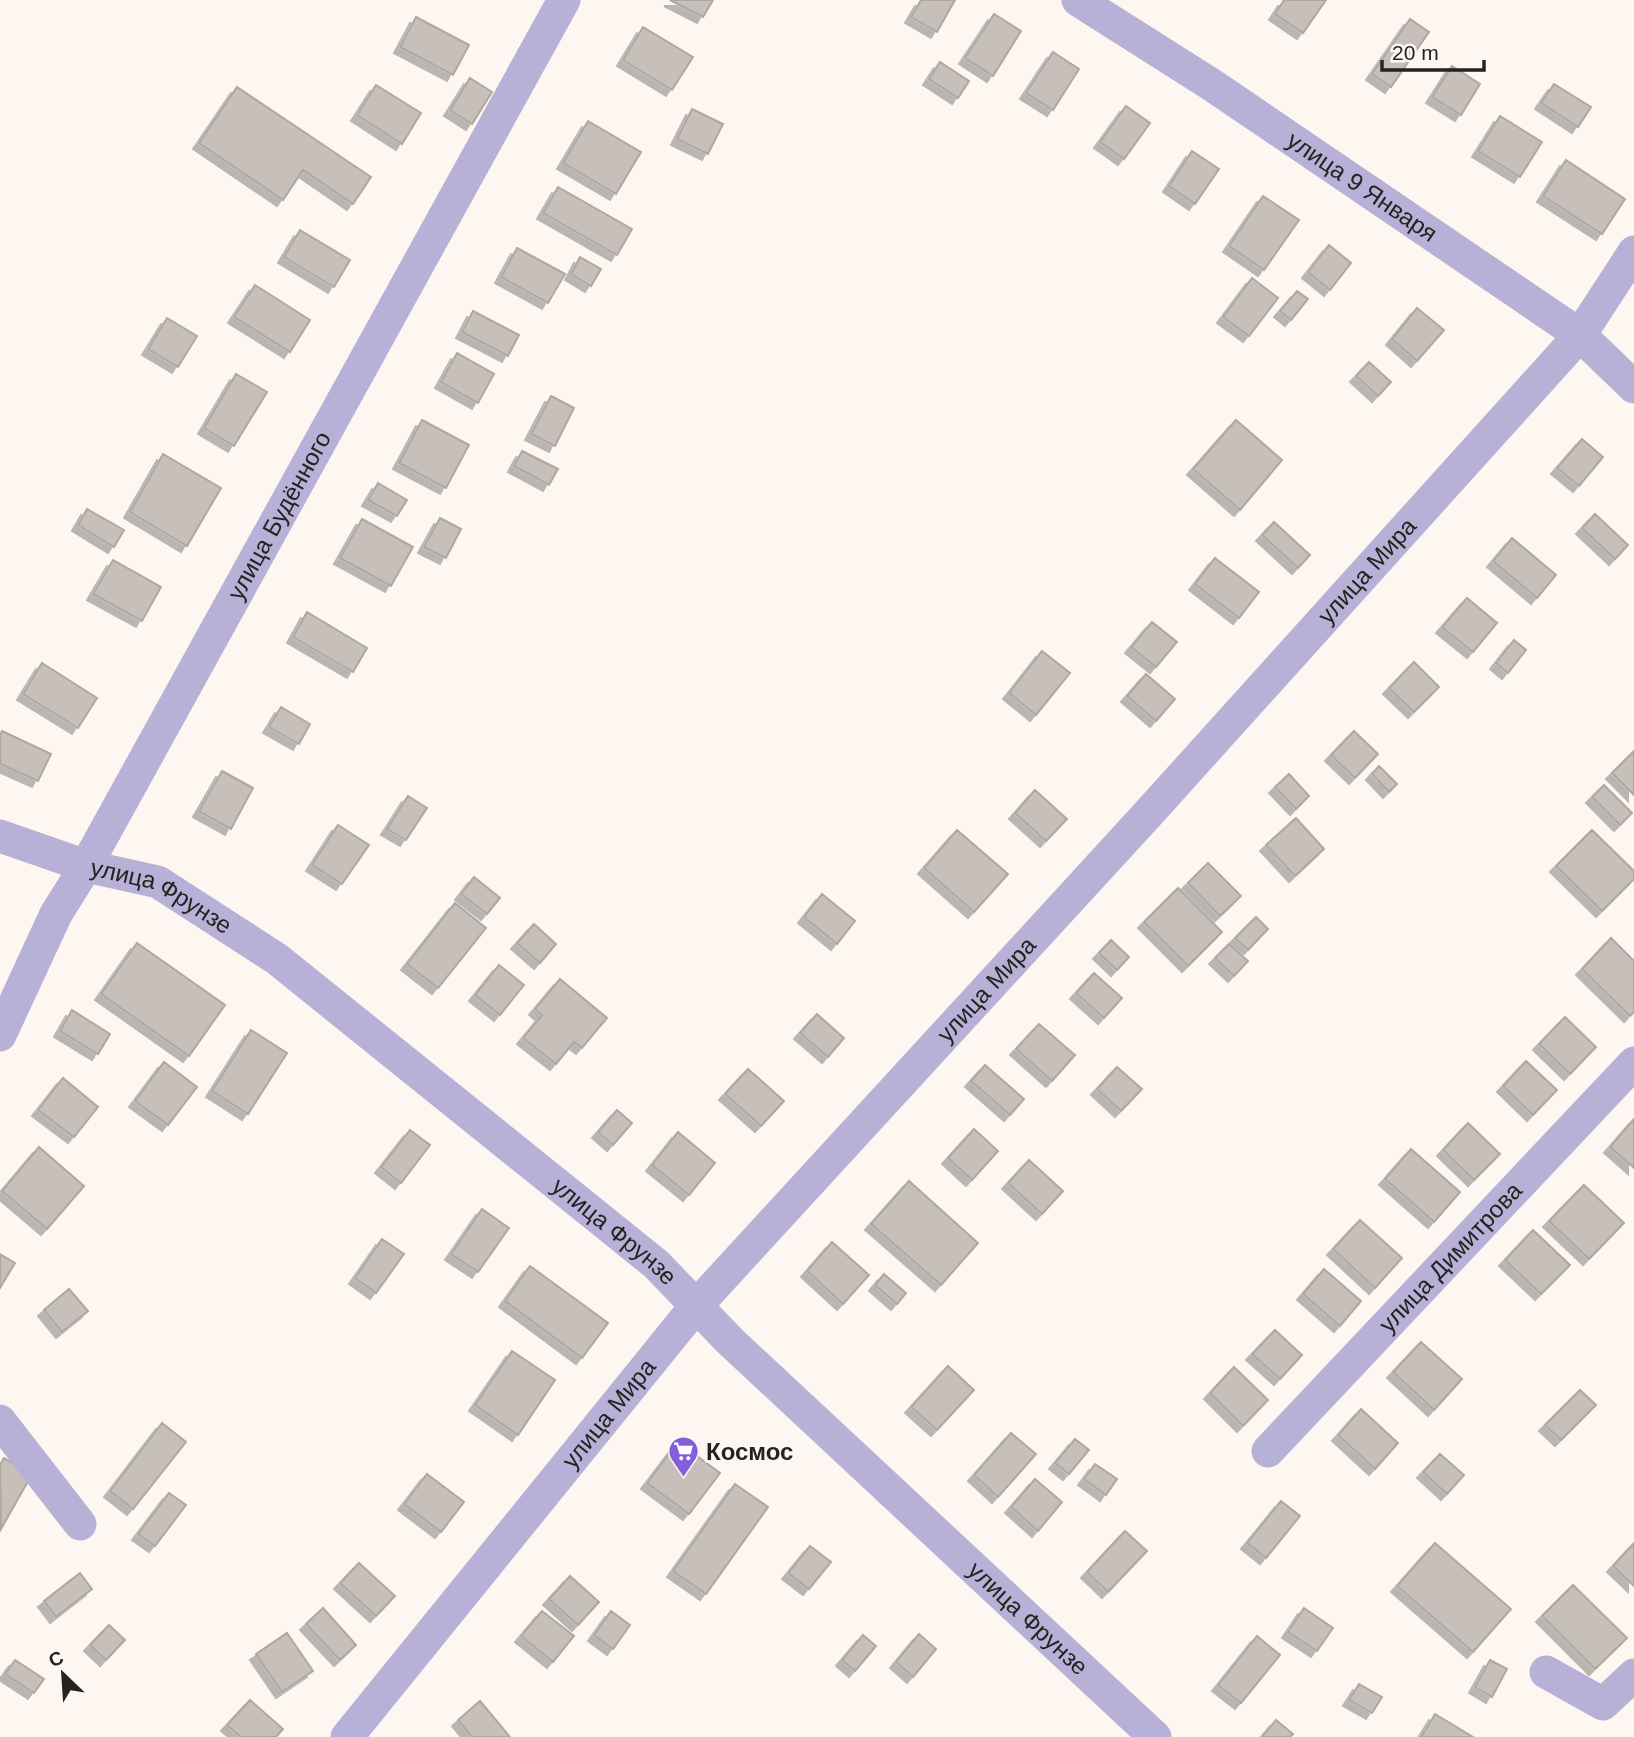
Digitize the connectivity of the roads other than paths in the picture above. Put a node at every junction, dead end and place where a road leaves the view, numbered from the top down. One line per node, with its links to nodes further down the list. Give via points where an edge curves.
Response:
1 (565, 0): 7 (street, улица Будённого)
2 (1078, 0): 4 (street, улица 9 Января, via 1212,85)
3 (1634, 252): 4 (street, улица Мира)
4 (1580, 335): 5 (street, улица 9 Января); 10 (street, улица Мира)
5 (1634, 387)
6 (0, 836): 7 (street, улица Фрунзе)
7 (86, 866): 8 (street, улица Будённого, via 56,914); 10 (street, улица Фрунзе, via 158,881 276,959 656,1264)
8 (0, 1035)
9 (1634, 1063): 12 (street, улица Димитрова)
10 (696, 1306): 16 (street, улица Мира); 17 (street, улица Фрунзе)
11 (0, 1421): 13 (street)
12 (1268, 1451)
13 (80, 1524)
14 (1546, 1672): 15 (street, via 1603,1704)
15 (1634, 1675)
16 (347, 1737)
17 (1155, 1737)

